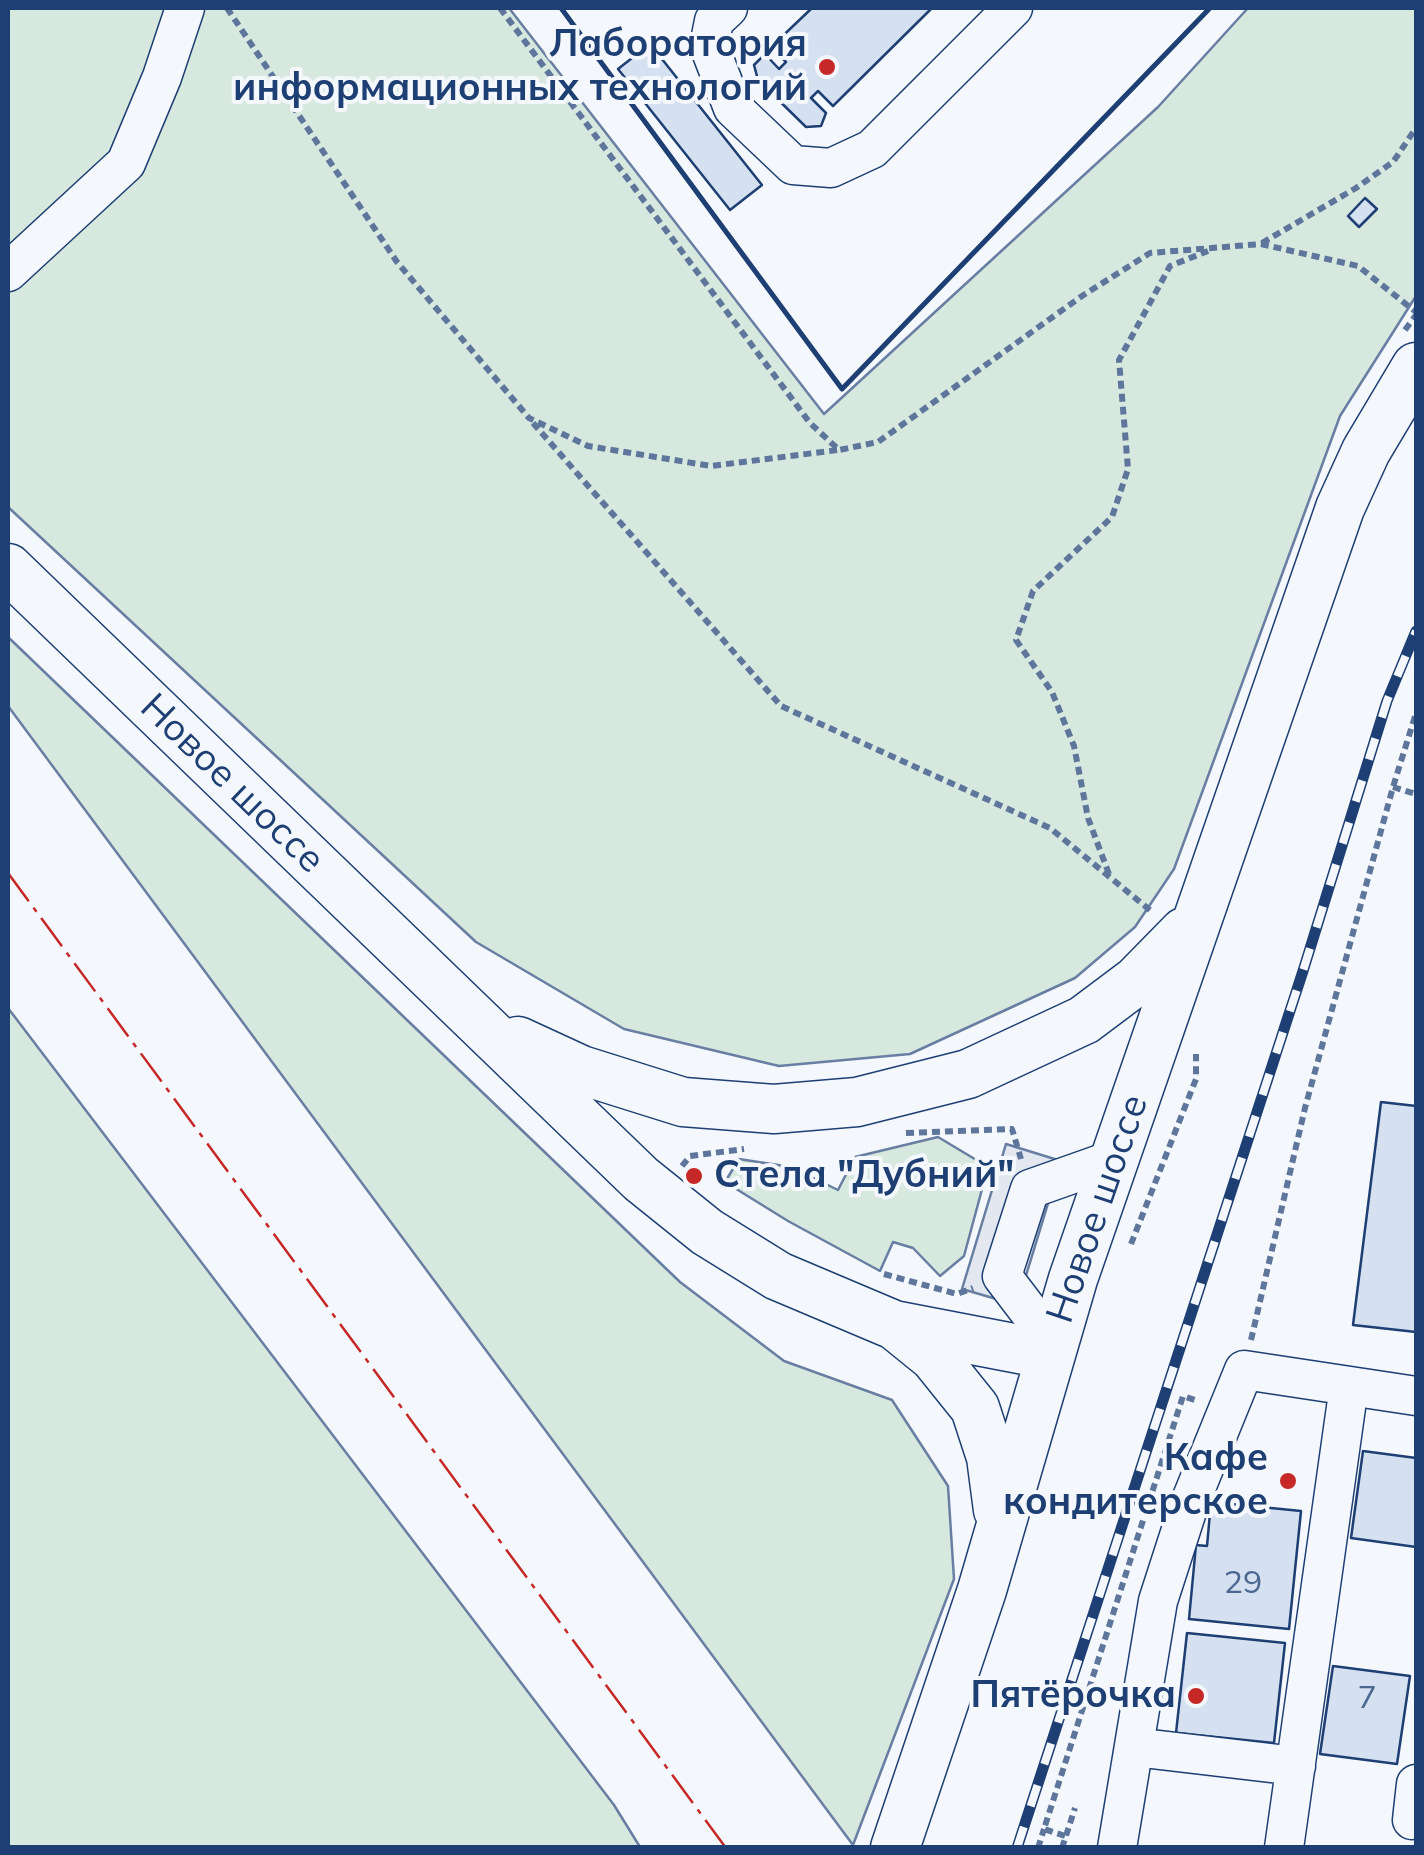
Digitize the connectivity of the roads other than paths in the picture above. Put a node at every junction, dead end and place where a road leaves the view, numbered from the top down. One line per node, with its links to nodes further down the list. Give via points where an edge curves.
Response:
1 (185, 8): 4 (street, via 126,164)
2 (728, 8): 3 (street, via 714,21 710,46 733,108 793,164 831,168 872,149)
3 (1013, 8)
4 (8, 272)
5 (1416, 366): 7 (main road, Новое шоссе, via 1340,508)
6 (8, 568): 8 (main road, Новое шоссе)
7 (1179, 916): 9 (main road, Новое шоссе, via 1165,954 1084,1020); 10 (main road, Новое шоссе)
8 (457, 999): 11 (main road, Новое шоссе, via 542,1055); 13 (main road, Новое шоссе)
9 (1051, 1036): 10 (main road, via 1098,1033 1129,1049); 11 (main road, Новое шоссе, via 968,1074 857,1102 774,1109)
10 (1145, 1070): 12 (main road, Новое шоссе)
11 (683, 1102): 13 (main road, via 647,1120 635,1140 635,1161)
12 (1114, 1158): 15 (main road, Новое шоссе); 15 (street, via 1030,1189 1002,1276)
13 (658, 1177): 14 (main road, Новое шоссе, via 707,1232 752,1261)
14 (894, 1325): 15 (main road, Новое шоссе); 18 (main road, Новое шоссе, via 934,1357 975,1408 991,1458)
15 (1052, 1349): 18 (main road)
16 (1349, 1386): 17 (street); 19 (street, via 1244,1370 1158,1601); 20 (street)
17 (1416, 1396)
18 (1000, 1528): 21 (main road)
19 (1134, 1747): 20 (street); 22 (street)
20 (1296, 1766): 23 (street)
21 (895, 1848)
22 (1117, 1848)
23 (1284, 1848)

